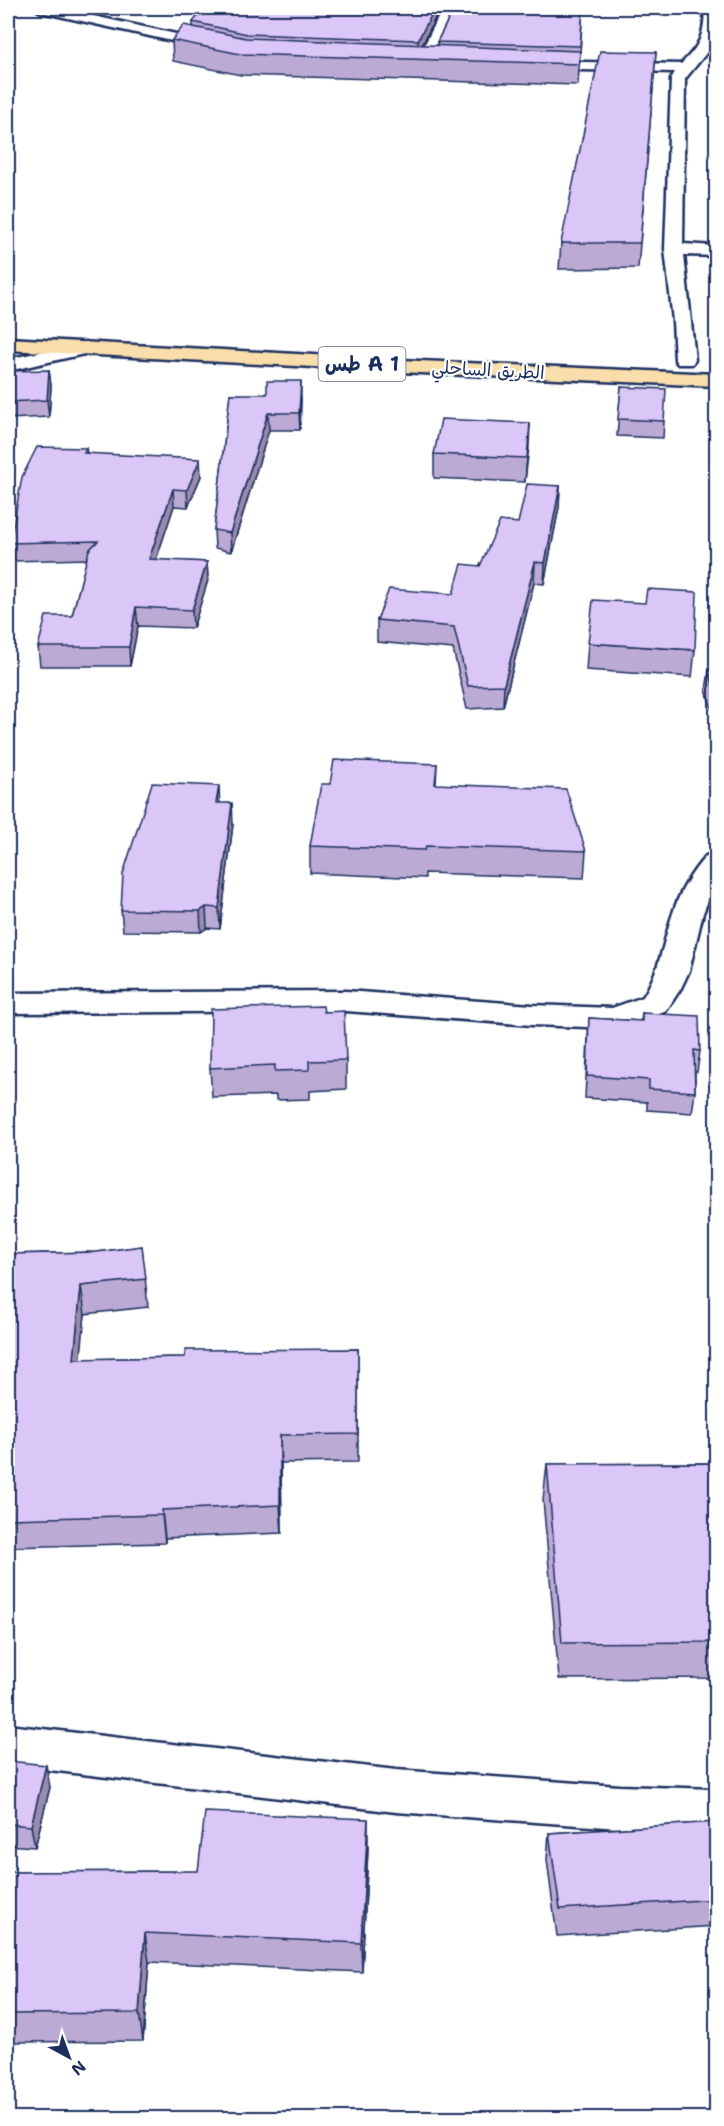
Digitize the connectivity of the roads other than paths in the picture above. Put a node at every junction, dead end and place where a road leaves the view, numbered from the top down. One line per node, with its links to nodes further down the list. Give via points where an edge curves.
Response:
1 (41, 8): 5 (street)
2 (358, 8): 4 (street)
3 (712, 8): 8 (street, via 708,43)
4 (450, 10): 6 (street)
5 (234, 51)
6 (424, 60)
7 (524, 65): 8 (street)
8 (683, 68): 9 (street, via 678,79)
9 (674, 249): 10 (street); 15 (street)
10 (717, 251)
11 (8, 327): 14 (highway, الطريق الساحلي / طس A 1)
12 (8, 344): 13 (highway, الطريق الساحلي / طس A 1)
13 (86, 348): 14 (highway, الطريق الساحلي / طس A 1); 17 (street)
14 (421, 358): 15 (highway, الطريق الساحلي / طس A 1); 18 (highway, الطريق الساحلي / طس A 1)
15 (685, 360): 16 (highway, الطريق الساحلي / طس A 1)
16 (717, 362)
17 (8, 365)
18 (717, 380)
19 (717, 862): 20 (street, via 706,872 681,930 672,973 655,1004 614,1018 346,1001)
20 (8, 1003)
21 (8, 1745): 22 (street, via 396,1791)
22 (717, 1810)

